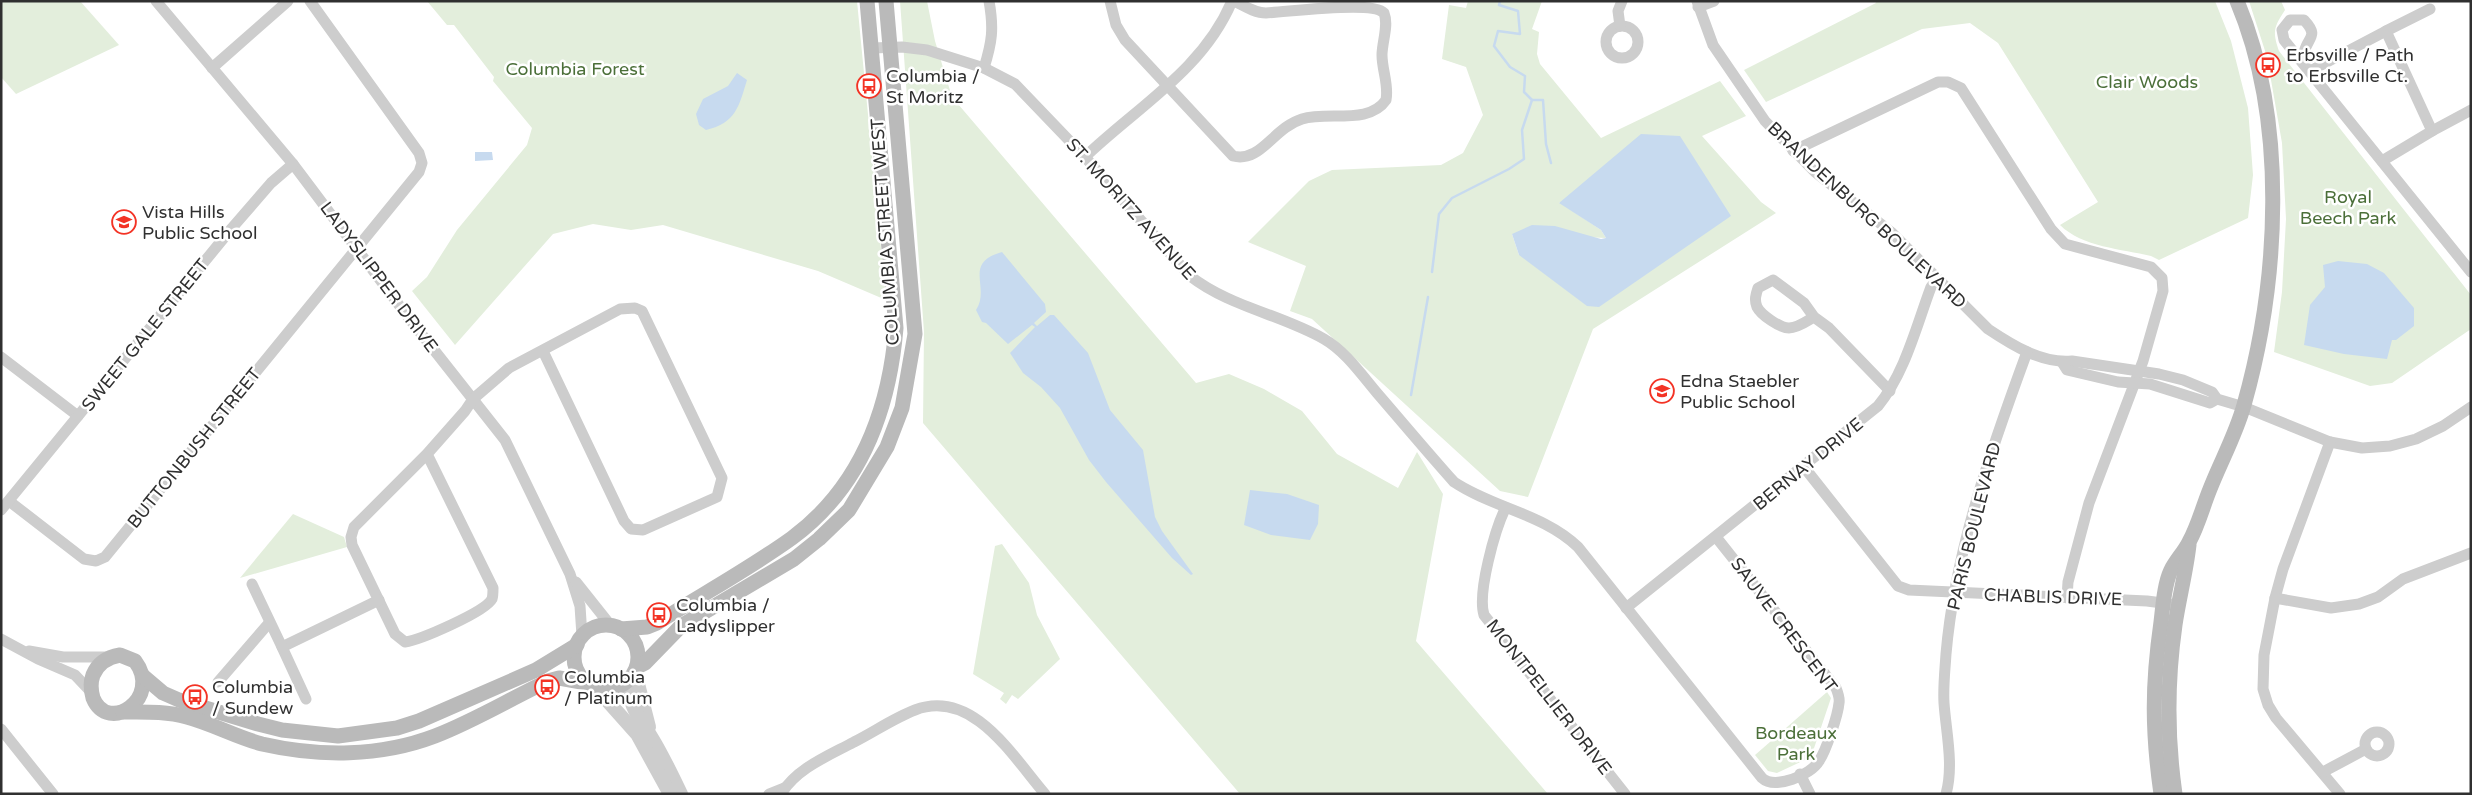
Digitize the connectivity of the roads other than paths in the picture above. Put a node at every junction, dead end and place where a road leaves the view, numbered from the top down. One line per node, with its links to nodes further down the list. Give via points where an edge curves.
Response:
1 (156, 1): 18 (street, LADYSLIPPER DRIVE)
2 (288, 1): 18 (street)
3 (310, 1): 27 (street, BUTTONBUSH STREET, via 421,157 419,172)
4 (867, 1): 17 (main road, COLUMBIA STREET WEST)
5 (886, 1): 16 (main road, COLUMBIA STREET WEST)
6 (989, 1): 19 (street, via 993,31)
7 (1110, 1): 20 (street, via 1116,25 1123,37)
8 (1233, 1): 20 (street, via 1209,42); 20 (street, via 1266,13 1316,4 1364,2 1378,6 1386,21 1382,55 1386,100 1382,106 1369,113 1294,121 1253,155 1243,158 1233,156)
9 (1622, 1): 14 (street, via 1618,11)
10 (1714, 1): 12 (street)
11 (2237, 1): 38 (main road, via 2261,84 2274,203 2260,341)
12 (1697, 4): 23 (street, BRANDENBURG BOULEVARD, via 1713,45 1742,90)
13 (2430, 8): 15 (street)
14 (1620, 26)
15 (2386, 31): 22 (street); 25 (street, via 2308,68)
16 (890, 46): 17 (street, ST. MORITZ AVENUE); 19 (street, ST. MORITZ AVENUE, via 927,50); 65 (main road, COLUMBIA STREET WEST, via 915,334 902,408 887,447 849,510 819,539 794,560 681,626)
17 (872, 48): 59 (main road, COLUMBIA STREET WEST, via 896,328 891,374 878,423 851,474 828,504 792,538 657,622 647,627)
18 (212, 68): 26 (street, LADYSLIPPER DRIVE)
19 (984, 68): 24 (street, ST. MORITZ AVENUE, via 1027,94)
20 (1167, 87): 24 (street)
21 (2471, 110): 22 (street)
22 (2432, 131): 25 (street)
23 (1793, 151): 29 (street, BRANDENBURG BOULEVARD, via 1814,172 1891,232); 34 (street, via 1938,82 1956,84 2050,229 2065,244 2151,267 2162,278 2162,291)
24 (1085, 157): 44 (street, ST. MORITZ AVENUE, via 1190,276 1230,301 1325,340 1349,360 1454,482)
25 (2382, 161): 28 (street)
26 (293, 164): 27 (street, LADYSLIPPER DRIVE); 39 (street, SWEET GALE STREET, via 271,183 232,228)
27 (357, 248): 36 (street, LADYSLIPPER DRIVE); 43 (street, BUTTONBUSH STREET, via 105,556 96,561 84,559)
28 (2469, 267)
29 (1937, 279): 32 (street, BRANDENBURG BOULEVARD, via 1988,329); 35 (street, BERNAY DRIVE)
30 (1814, 317): 30 (street, via 1804,303 1783,285 1773,280 1758,288 1755,298 1758,308 1778,325 1796,327); 35 (street, via 1830,328)
31 (543, 351): 31 (street, via 620,309 642,311 722,478 717,497 643,530 631,529 624,521); 36 (street, via 509,368)
32 (2027, 352): 34 (street, BRANDENBURG BOULEVARD); 51 (street, PARIS BOULEVARD, via 1986,466)
33 (1, 356): 39 (street)
34 (2137, 377): 38 (street, BRANDENBURG BOULEVARD, via 2184,380 2212,392 2218,399); 52 (street, via 2089,503 2068,582)
35 (1890, 391): 42 (street, BERNAY DRIVE, via 1878,406)
36 (473, 399): 41 (street); 49 (street, LADYSLIPPER DRIVE, via 505,440)
37 (2471, 406): 40 (street, BRANDENBURG BOULEVARD, via 2443,426 2416,439 2390,446 2362,448)
38 (2244, 407): 40 (street, BRANDENBURG BOULEVARD); 47 (main road)
39 (78, 416): 43 (street, SWEET GALE STREET)
40 (2330, 442): 53 (street)
41 (427, 454): 54 (street, via 354,527 352,545); 54 (street, via 493,588 492,599 483,609 418,640 405,642 395,634)
42 (1804, 468): 46 (street, BERNAY DRIVE); 51 (street, CHABLIS DRIVE, via 1898,586 1909,590)
43 (9, 500): 45 (street, SWEET GALE STREET)
44 (1505, 509): 57 (street, ST. MORITZ AVENUE, via 1565,534); 82 (street, MONTPELLIER DRIVE, via 1492,545 1484,616)
45 (1, 510)
46 (1716, 537): 57 (street, BERNAY DRIVE); 75 (street, SAUVE CRESCENT, via 1836,688 1838,708 1820,760)
47 (2190, 541): 55 (main road, via 2170,571); 56 (main road)
48 (2471, 553): 53 (street, via 2403,579 2378,597 2359,604 2331,608)
49 (570, 574): 59 (street, LADYSLIPPER DRIVE); 61 (street, LADYSLIPPER DRIVE, via 580,606)
50 (252, 584): 58 (street)
51 (1953, 592): 52 (street, CHABLIS DRIVE); 84 (street, PARIS BOULEVARD, via 1944,701 1949,769)
52 (2067, 598): 55 (street, CHABLIS DRIVE)
53 (2275, 598): 74 (street, via 2264,656 2264,694 2276,718)
54 (379, 600): 62 (street)
55 (2163, 603): 56 (street, CHABLIS DRIVE); 85 (main road, via 2153,702)
56 (2179, 605): 86 (main road, via 2168,700 2170,761)
57 (1626, 608): 75 (street, SAUVE CRESCENT, via 1767,783 1777,784)
58 (269, 623): 62 (street); 67 (street)
59 (616, 627): 61 (main road, via 590,630); 65 (main road, via 635,643 638,653)
60 (1, 639): 63 (street)
61 (580, 640): 66 (main road, via 536,670 420,721 338,736 258,724 179,700 163,693); 68 (main road, via 575,665)
62 (282, 648): 70 (street)
63 (22, 650): 64 (street, via 63,657); 69 (street, via 75,675)
64 (112, 657): 66 (main road, via 128,657 135,661); 69 (main road, via 104,661 93,675)
65 (633, 674): 68 (main road, via 618,688 607,690); 79 (street, via 634,711)
66 (143, 676): 71 (main road, via 141,694)
67 (218, 682)
68 (591, 686): 71 (main road, via 559,678 548,680 434,736 352,753 290,750 233,735 178,715); 78 (street, via 637,734)
69 (92, 693): 71 (main road, via 106,712)
70 (306, 699)
71 (123, 712)
72 (1, 729): 77 (street)
73 (2366, 749): 74 (street)
74 (2323, 772): 87 (street)
75 (1800, 774): 83 (street)
76 (782, 791): 80 (street); 81 (street, via 796,775 813,764 914,710 948,706 984,724)
77 (53, 794)
78 (670, 794)
79 (681, 794)
80 (769, 794)
81 (1045, 794)
82 (1625, 794)
83 (1810, 794)
84 (1946, 794)
85 (2161, 794)
86 (2175, 794)
87 (2340, 794)

